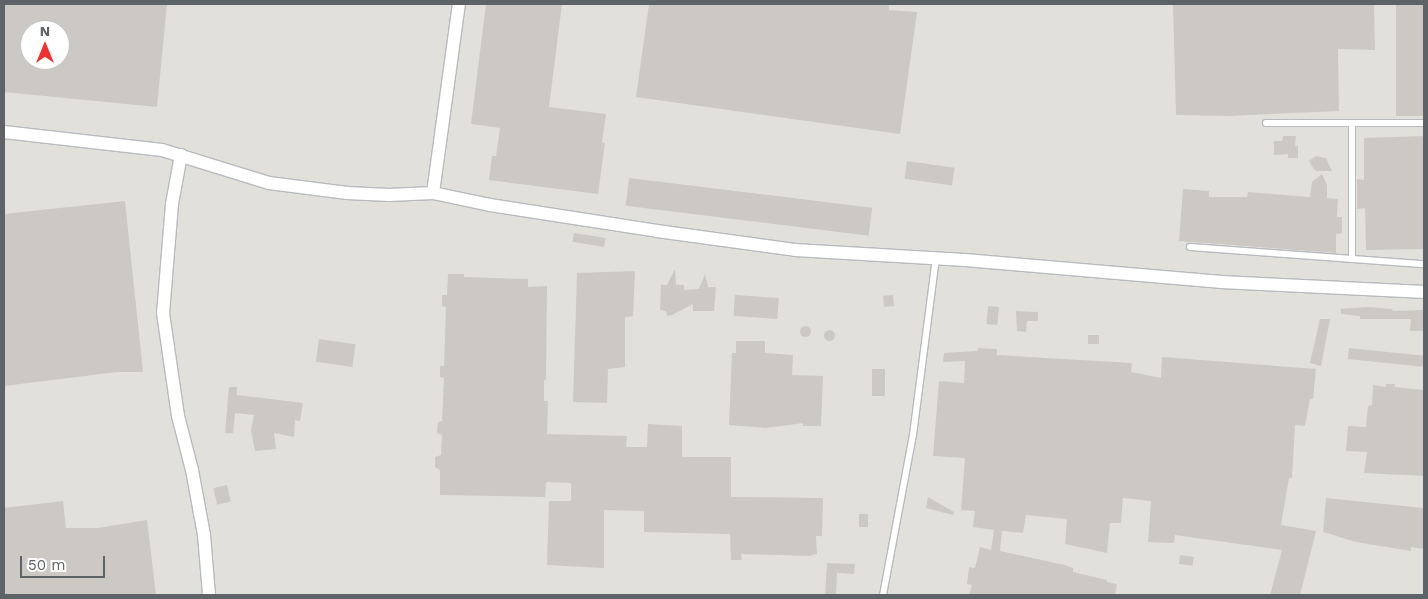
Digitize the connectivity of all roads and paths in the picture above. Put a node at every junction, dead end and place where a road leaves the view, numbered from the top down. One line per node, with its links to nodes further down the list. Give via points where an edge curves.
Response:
1 (459, 4): 7 (street)
2 (1352, 123): 3 (lane); 4 (lane); 10 (lane)
3 (1424, 123)
4 (1266, 124)
5 (4, 132): 6 (street, via 89,140)
6 (181, 155): 7 (street, via 269,183 347,193); 13 (street, via 172,204 164,313 178,416 204,535)
7 (433, 193): 9 (street, via 490,205 794,250)
8 (1190, 247): 10 (lane)
9 (936, 258): 12 (street, via 1222,282); 14 (lane, via 913,435)
10 (1352, 259): 11 (lane)
11 (1424, 264)
12 (1424, 292)
13 (209, 595)
14 (883, 595)

